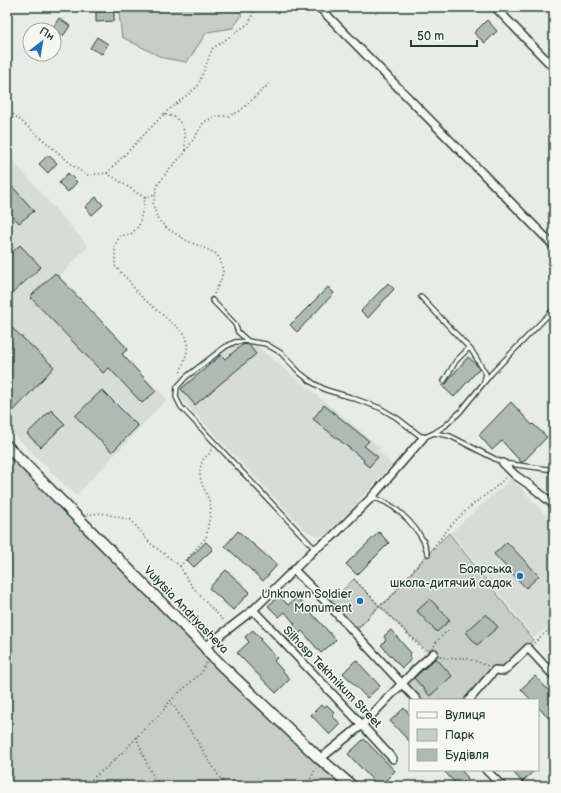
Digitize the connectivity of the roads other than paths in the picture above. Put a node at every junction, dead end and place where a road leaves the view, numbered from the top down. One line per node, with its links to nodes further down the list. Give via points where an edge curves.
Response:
1 (320, 7): 4 (street)
2 (495, 7): 3 (street)
3 (554, 68)
4 (554, 246)
5 (421, 297): 9 (lane)
6 (212, 300): 8 (lane)
7 (554, 310): 11 (lane)
8 (248, 341): 13 (lane, via 266,344 281,353 312,382 326,390 380,408); 19 (lane, via 236,342 225,347 186,377 177,387 176,397 181,407)
9 (469, 348): 10 (lane, via 456,361); 11 (lane, via 486,374)
10 (444, 381)
11 (484, 382): 12 (lane, via 460,412)
12 (434, 434): 13 (lane); 15 (lane, via 450,436)
13 (424, 438): 17 (street)
14 (7, 446): 23 (street, Vulytsia Andriyasheva)
15 (503, 463): 16 (lane); 18 (street)
16 (554, 470)
17 (371, 498): 19 (street, via 331,538); 20 (lane, via 377,498 399,512 414,527)
18 (554, 505)
19 (315, 549): 21 (street)
20 (428, 554)
21 (294, 570): 22 (street); 26 (street)
22 (253, 610): 23 (street); 29 (street, Silhosp Tekhnikum Street)
23 (208, 650): 30 (street, Vulytsia Andriyasheva, via 223,668)
24 (432, 655): 26 (street)
25 (554, 676): 28 (street, via 528,648 504,671 495,670)
26 (402, 684): 27 (street); 29 (street)
27 (416, 699)
28 (470, 699)
29 (362, 725): 30 (street); 31 (street, Silhosp Tekhnikum Street)
30 (320, 759): 33 (street, Vulytsia Andriyasheva)
31 (394, 760)
32 (487, 771): 34 (street)
33 (352, 786)
34 (502, 786)

